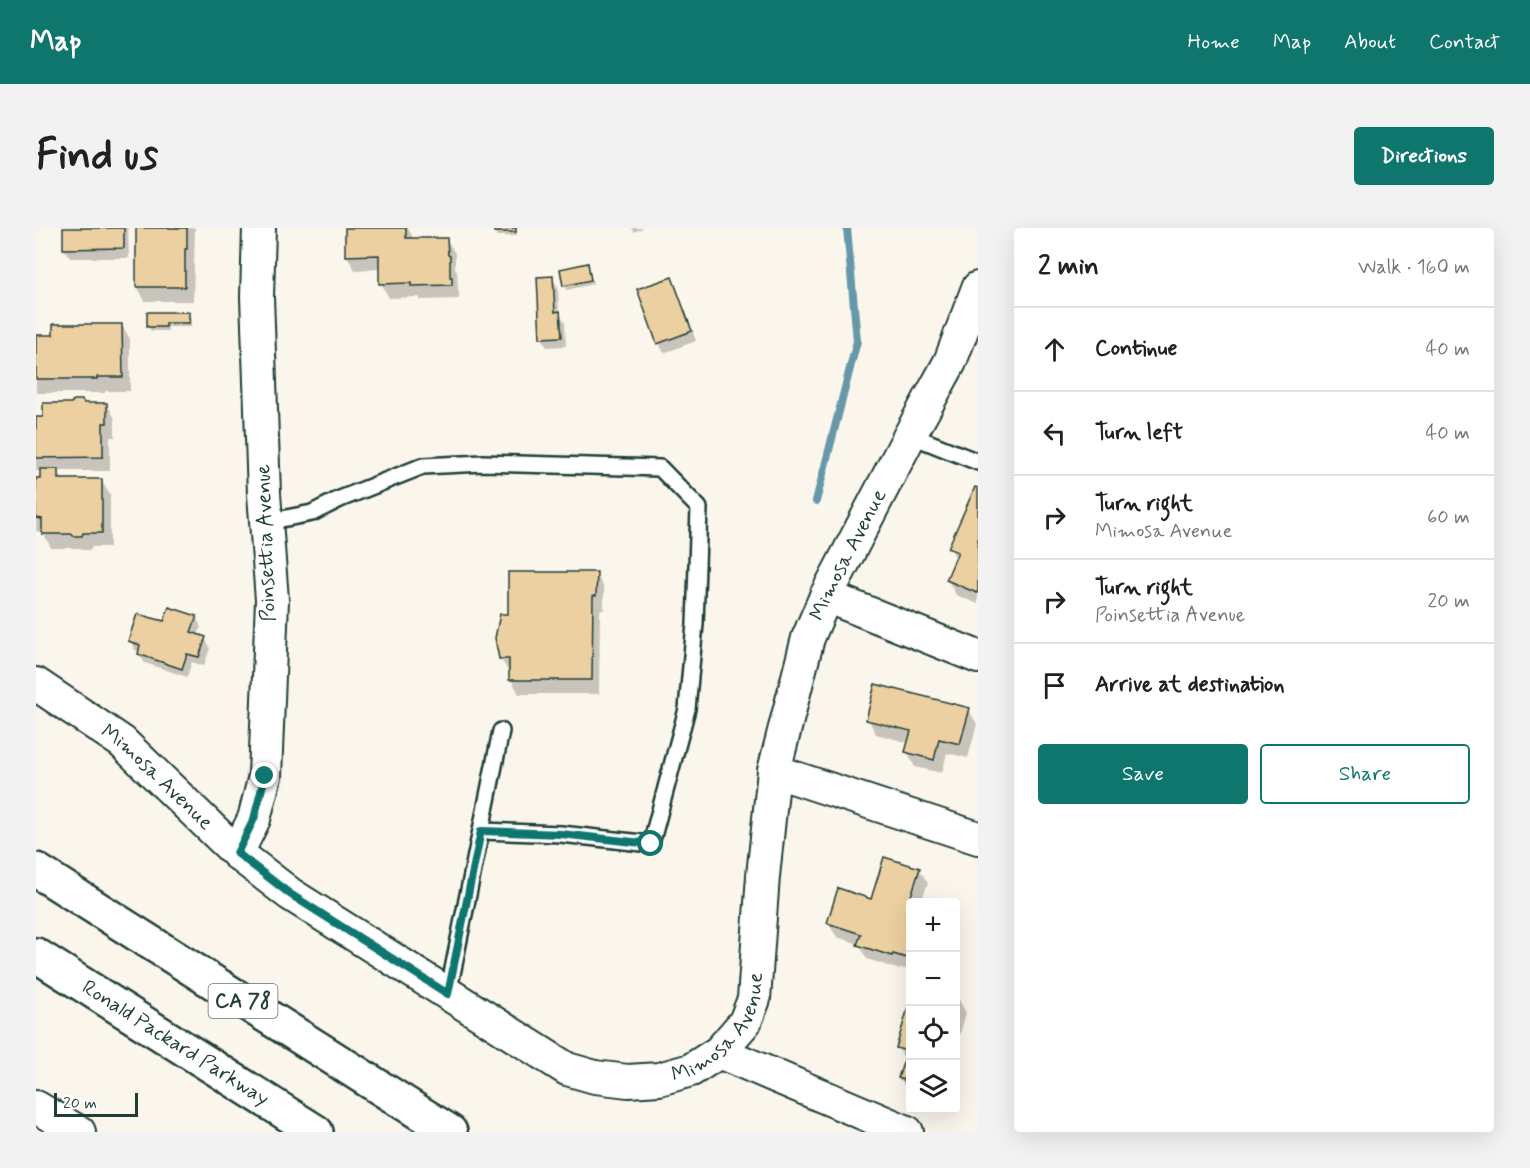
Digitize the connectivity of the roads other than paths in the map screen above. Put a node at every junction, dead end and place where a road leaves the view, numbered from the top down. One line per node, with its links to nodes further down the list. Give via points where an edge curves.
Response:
1 (259, 228): 5 (street, Poinsettia Avenue, via 257,297)
2 (978, 288): 3 (street, Mimosa Avenue, via 950,362)
3 (910, 435): 4 (lane); 6 (street, Mimosa Avenue)
4 (978, 462)
5 (266, 522): 11 (lane, via 312,513 423,466 483,463 660,468 699,508 687,709 651,844 561,834); 13 (street, Poinsettia Avenue, via 272,600 265,776 254,819)
6 (826, 596): 7 (street); 10 (street, Mimosa Avenue, via 808,638)
7 (978, 657)
8 (36, 684): 13 (street, Mimosa Avenue, via 122,742)
9 (501, 730): 11 (lane)
10 (774, 771): 12 (street); 17 (street, Mimosa Avenue, via 754,999 745,1022)
11 (481, 831): 16 (lane)
12 (978, 838)
13 (237, 853): 16 (street, Mimosa Avenue, via 290,894)
14 (36, 870): 21 (highway, CA 78)
15 (36, 955): 20 (highway, Ronald Packard Parkway)
16 (448, 994): 17 (street, Mimosa Avenue, via 567,1069 595,1077 659,1079 691,1070)
17 (719, 1052): 22 (street)
18 (36, 1107): 19 (street)
19 (79, 1132)
20 (316, 1132)
21 (450, 1132)
22 (907, 1132)

